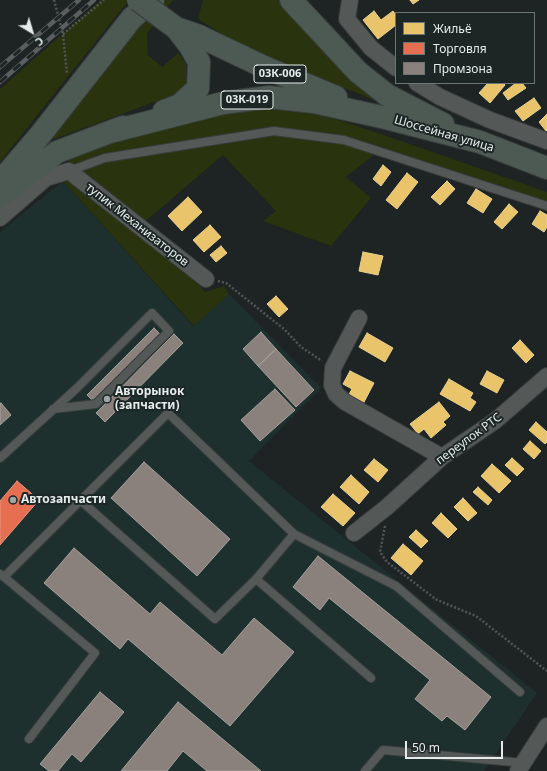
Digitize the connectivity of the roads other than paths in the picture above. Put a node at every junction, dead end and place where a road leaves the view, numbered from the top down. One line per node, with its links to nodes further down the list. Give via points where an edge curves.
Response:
1 (138, 0): 5 (main road, 03К-006, bridge)
2 (153, 0): 14 (main road, via 132,18)
3 (291, 0): 11 (main road, via 358,72 387,95)
4 (350, 0): 6 (street, via 347,19 371,48)
5 (176, 28): 8 (main road, 03К-006); 9 (main road, via 199,62 198,88 180,105)
6 (395, 67)
7 (419, 84): 10 (street, via 490,120)
8 (386, 118): 9 (main road, 03К-019, via 314,102 269,97 223,103); 11 (main road, Шоссейная улица / 03К-006)
9 (110, 132): 15 (main road, 03К-019, via 57,152)
10 (547, 141)
11 (480, 142): 12 (main road, Шоссейная улица / 03К-006)
12 (547, 168)
13 (69, 171): 16 (lane, via 105,158 274,131 344,140); 17 (street, via 46,178); 18 (street, тупик Механизаторов)
14 (0, 182)
15 (0, 196)
16 (547, 206)
17 (0, 218)
18 (206, 278)
19 (359, 318): 22 (street, via 333,368 332,385 336,394 345,402)
20 (547, 376): 22 (street, переулок РТС, via 495,420)
21 (53, 409): 21 (lane, via 96,404 169,331 152,313); 23 (lane)
22 (442, 457): 25 (street, переулок РТС)
23 (0, 458)
24 (80, 500): 26 (lane, via 168,413); 27 (lane); 28 (lane, via 215,619)
25 (354, 533)
26 (294, 534): 28 (lane); 30 (lane, via 396,586)
27 (2, 575): 32 (lane, via 95,653)
28 (256, 578): 29 (lane)
29 (371, 678)
30 (520, 692)
31 (547, 726): 33 (street)
32 (29, 739)
33 (526, 768): 34 (lane, via 383,750)
34 (365, 771)

